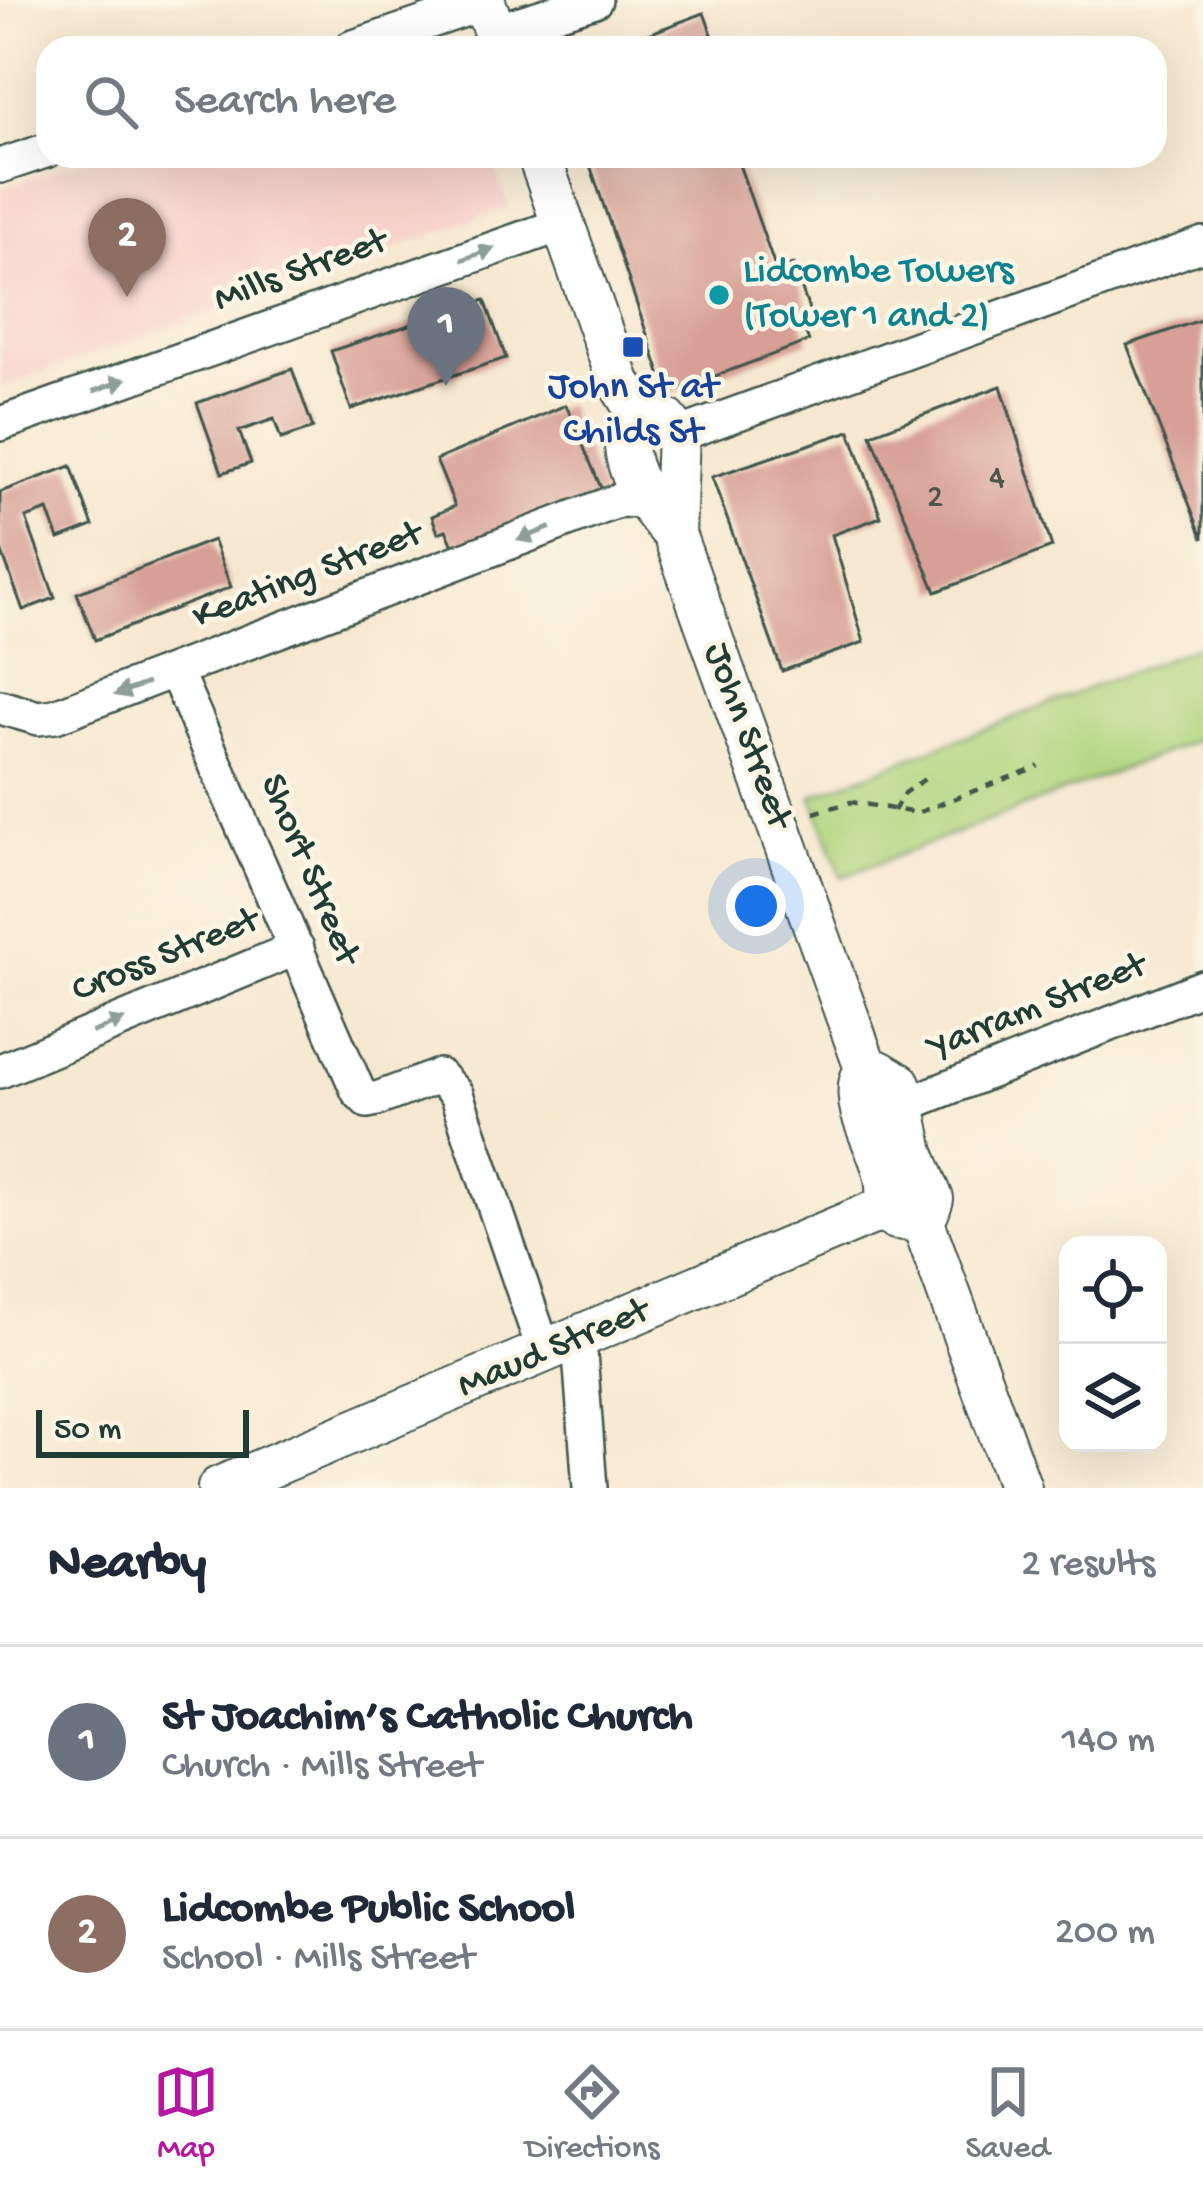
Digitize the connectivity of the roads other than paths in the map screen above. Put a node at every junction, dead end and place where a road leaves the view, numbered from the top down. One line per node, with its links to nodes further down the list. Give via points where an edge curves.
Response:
1 (595, 0): 2 (street)
2 (491, 21): 3 (street)
3 (413, 36)
4 (36, 154): 5 (street)
5 (0, 166)
6 (542, 168): 7 (street, John Street)
7 (563, 224): 9 (street, Mills Street, one-way to 7); 10 (street, John Street, via 619,382)
8 (1203, 244): 10 (street)
9 (0, 424)
10 (665, 438): 11 (street, via 626,438); 12 (street, John Street)
11 (638, 481): 12 (street, John Street); 13 (street, Keating Street, one-way to 13, via 620,500)
12 (674, 534): 18 (street, John Street)
13 (176, 673): 14 (street, Keating Street, one-way to 14, via 56,716); 15 (street, Short Street)
14 (0, 707)
15 (297, 948): 17 (street, Cross Street, one-way to 15); 21 (street, Short Street, via 364,1099 431,1076 450,1084)
16 (1203, 987): 19 (street, Yarram Street)
17 (0, 1071)
18 (868, 1074): 19 (street, via 890,1076); 20 (street, via 859,1100)
19 (904, 1105): 20 (street, via 932,1199)
20 (904, 1212): 21 (street, Maud Street); 24 (street)
21 (562, 1347): 22 (street, Maud Street); 23 (street)
22 (219, 1488)
23 (590, 1488)
24 (1020, 1488)

